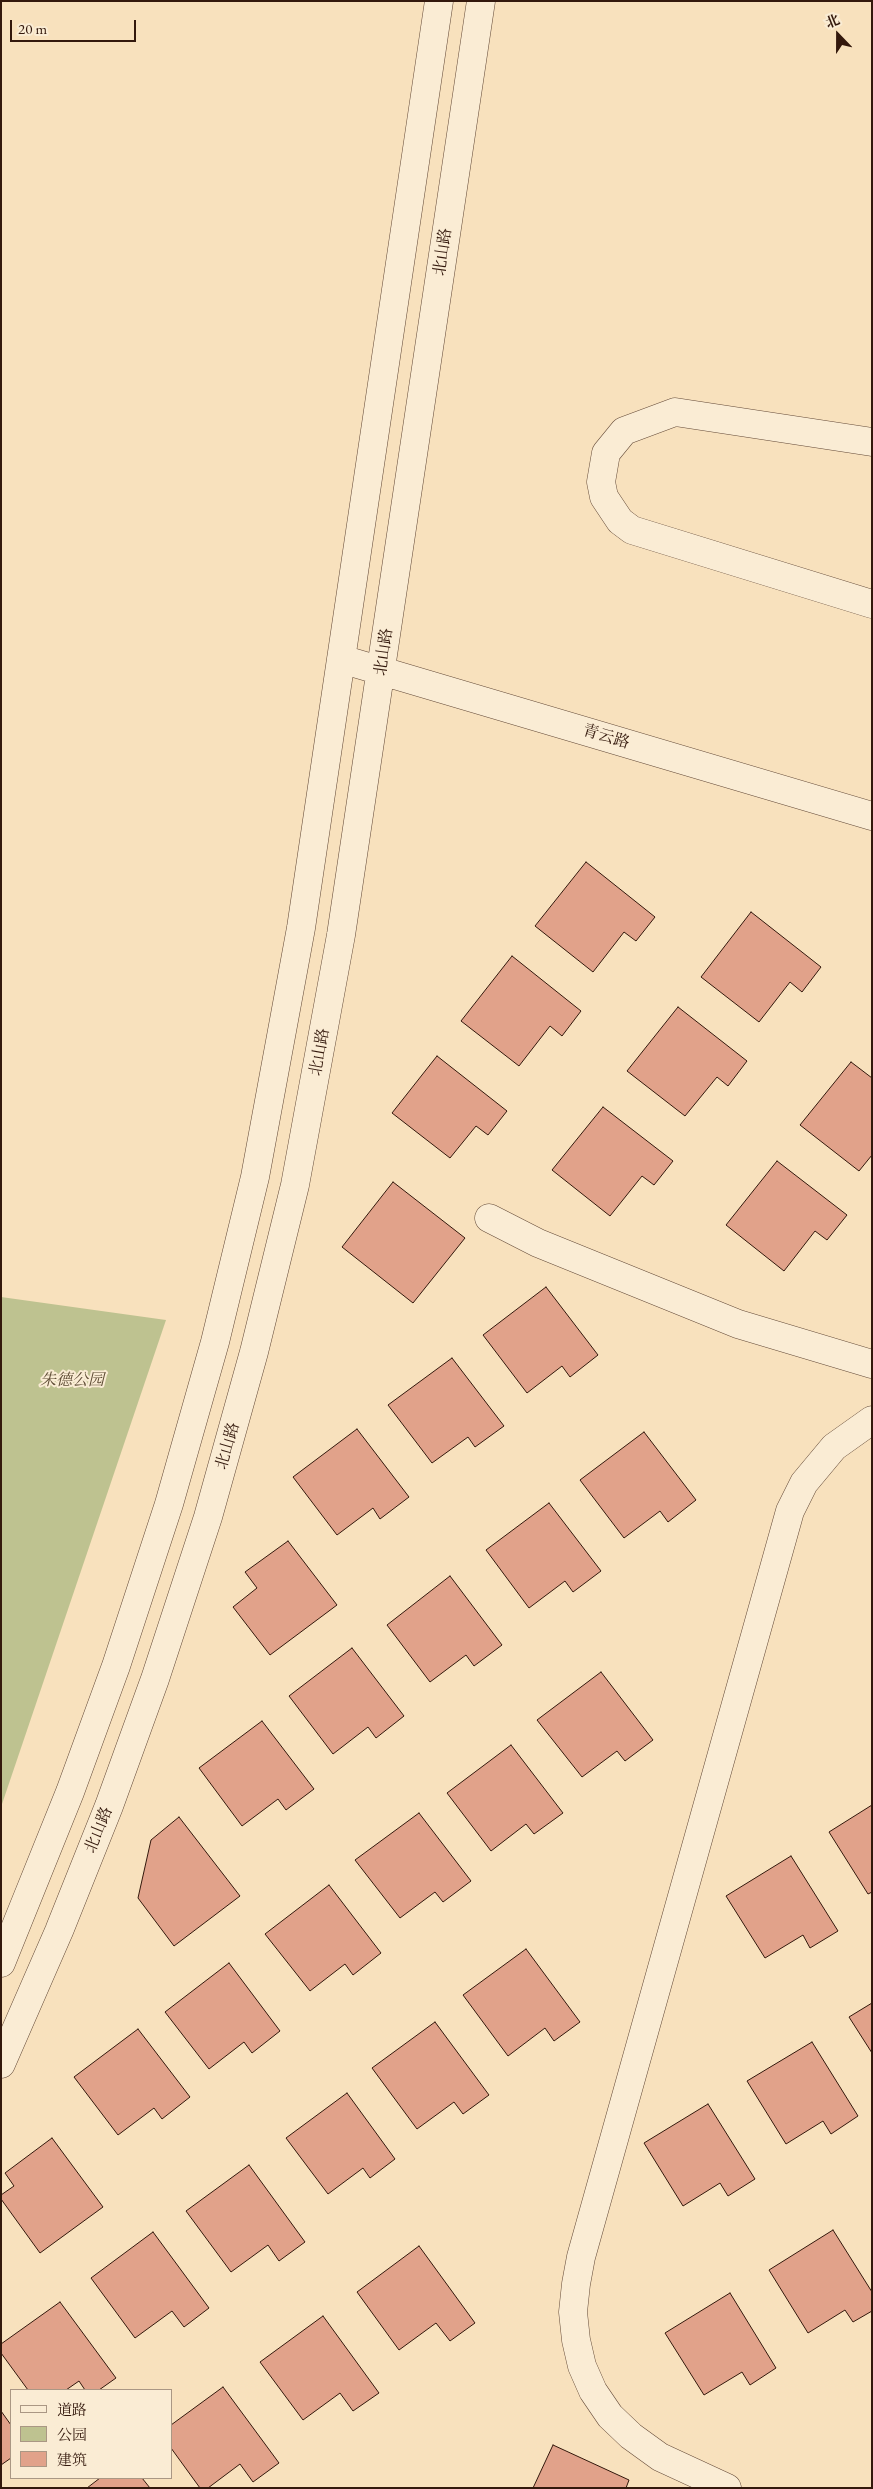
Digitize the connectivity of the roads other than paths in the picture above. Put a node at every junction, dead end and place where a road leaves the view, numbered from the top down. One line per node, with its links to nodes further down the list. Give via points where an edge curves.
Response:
1 (439, 1): 5 (street)
2 (481, 1): 6 (street, 北山路)
3 (872, 442): 4 (street, via 675,412 624,431 606,454 601,482 604,497 620,521 632,530)
4 (872, 604)
5 (341, 659): 6 (street, 青云路); 11 (street, via 301,928 255,1177 215,1342 116,1666 70,1792)
6 (381, 671): 7 (street, 青云路); 12 (street, 北山路, via 341,934 300,1156 254,1352 208,1517 155,1679 102,1824)
7 (872, 816)
8 (489, 1218): 9 (street, via 538,1243 738,1324)
9 (872, 1364)
10 (872, 1420): 13 (street, via 834,1447 804,1484 790,1511 576,2284 573,2312 582,2366 593,2392 610,2416 660,2457)
11 (1, 1963)
12 (1, 2064)
13 (728, 2488)

